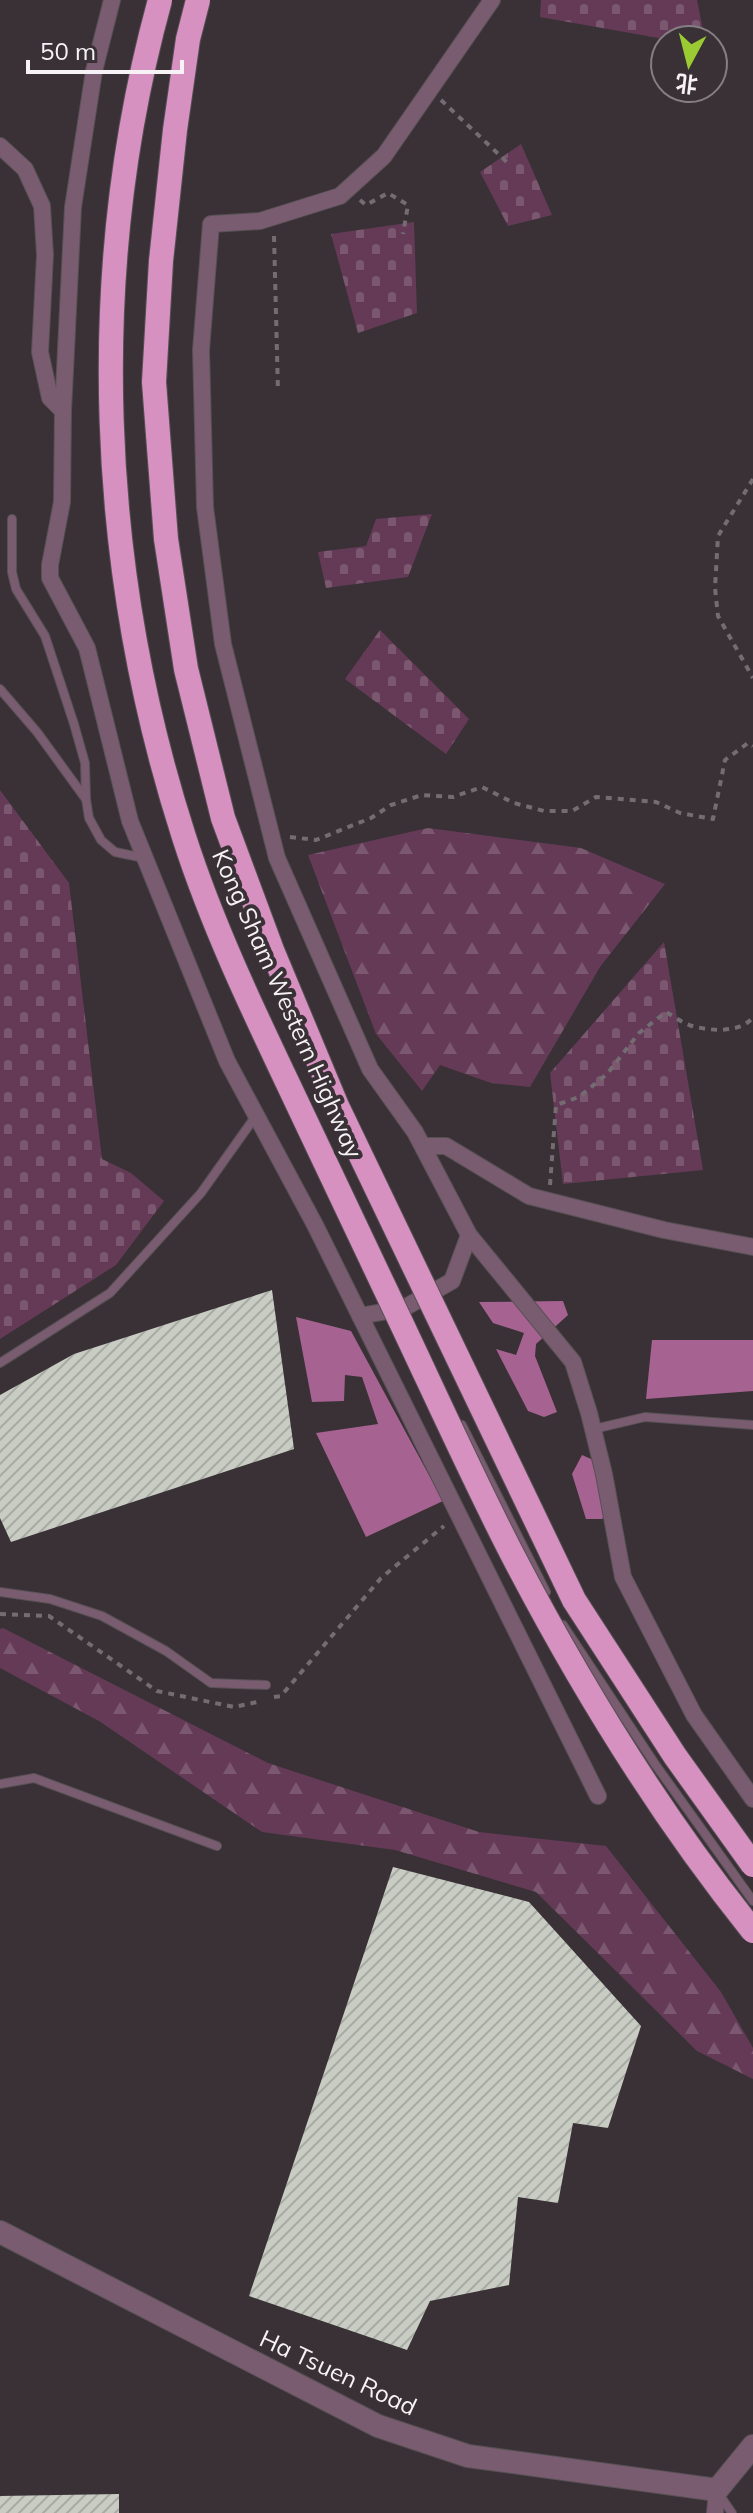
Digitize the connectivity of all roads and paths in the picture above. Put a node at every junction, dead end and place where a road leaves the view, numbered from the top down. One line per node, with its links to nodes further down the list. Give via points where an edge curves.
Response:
1 (112, 0): 12 (street, via 94,71 73,207)
2 (160, 0): 46 (highway, Kong Sham Western Highway, bridge, via 124,179 111,389 132,621 184,838 257,1019 509,1548 638,1772)
3 (198, 0): 44 (highway, Kong Sham Western Highway, bridge, via 175,130 154,382 168,553 186,669 223,818 337,1106 574,1600)
4 (492, 0): 5 (street)
5 (430, 90): 7 (path); 8 (street, via 384,156)
6 (0, 146): 12 (street, via 25,169 42,206 40,352 50,398)
7 (509, 164)
8 (348, 189): 9 (street); 10 (path, via 366,205 388,193 408,205)
9 (273, 217): 11 (path); 19 (street, via 211,224 201,350 205,507 223,644)
10 (403, 234)
11 (278, 392)
12 (63, 411): 20 (street, via 62,502 50,578 87,648 130,821)
13 (753, 479): 15 (path, via 718,536 715,588 718,616)
14 (12, 519): 18 (lane, via 16,589 45,636 85,763)
15 (753, 678)
16 (0, 689): 18 (lane)
17 (753, 746): 19 (path, via 748,743 725,760 713,819 656,802 596,797 572,811 544,811 482,787 453,797 422,795 316,840)
18 (86, 799): 20 (lane, via 101,840 115,852)
19 (271, 835): 23 (street, via 370,1069)
20 (145, 858): 22 (street)
21 (753, 1017): 24 (path, via 749,1023 721,1030 689,1025 666,1012 639,1033 607,1074 579,1097 556,1105)
22 (255, 1117): 28 (street); 29 (lane, via 201,1193 110,1293)
23 (423, 1146): 24 (street, via 446,1146 529,1196); 25 (street)
24 (549, 1201): 26 (street)
25 (469, 1235): 27 (street, via 452,1281); 33 (street, via 573,1362)
26 (753, 1247)
27 (404, 1308): 28 (street); 30 (lane)
28 (360, 1316): 34 (street)
29 (0, 1363)
30 (437, 1375)
31 (457, 1414): 36 (lane)
32 (753, 1425): 33 (lane, via 645,1417)
33 (594, 1429): 42 (street, via 623,1577 694,1715)
34 (458, 1514): 37 (path, via 381,1578 281,1696 234,1707 157,1691 49,1616); 41 (street)
35 (0, 1592): 39 (lane, via 50,1599 102,1616 211,1683)
36 (551, 1603)
37 (0, 1614)
38 (558, 1617): 45 (lane)
39 (266, 1685)
40 (0, 1784): 43 (lane, via 34,1778)
41 (598, 1796)
42 (753, 1799)
43 (217, 1846)
44 (753, 1865)
45 (753, 1901)
46 (753, 1931)
47 (0, 2232): 49 (street, Ha Tsuen Road, via 378,2426 468,2456)
48 (753, 2446): 49 (street)
49 (717, 2490): 50 (street); 51 (lane)
50 (715, 2513)
51 (732, 2513)

